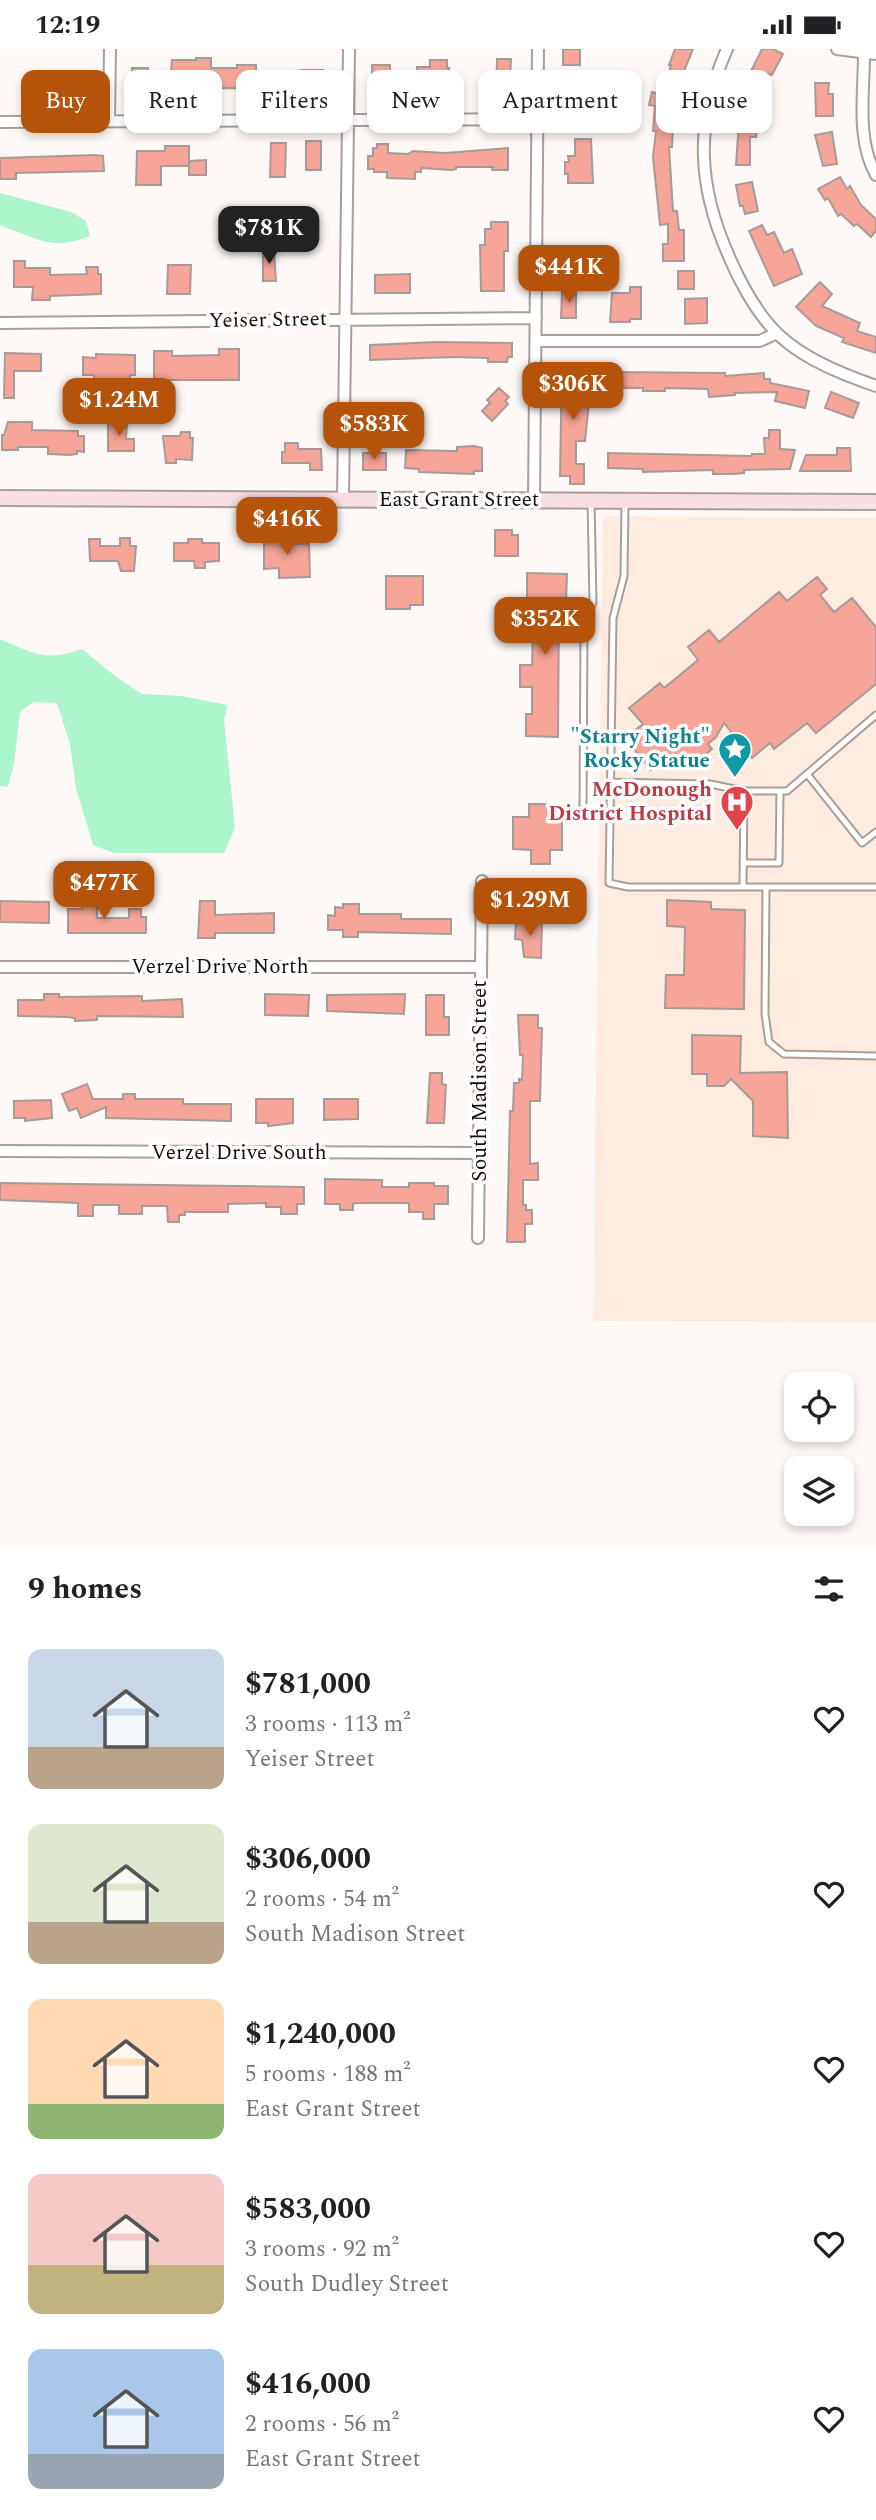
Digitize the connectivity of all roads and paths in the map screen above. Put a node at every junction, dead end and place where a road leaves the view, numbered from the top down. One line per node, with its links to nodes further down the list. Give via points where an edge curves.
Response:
1 (110, 49): 7 (street)
2 (349, 49): 8 (street)
3 (538, 49): 9 (street)
4 (727, 49): 22 (street, via 712,87 703,137 708,199 737,274)
5 (837, 49): 6 (street)
6 (870, 54): 18 (street, via 863,135)
7 (110, 70)
8 (349, 70)
9 (538, 70)
10 (353, 118): 11 (street)
11 (478, 118)
12 (236, 119): 13 (street)
13 (110, 121)
14 (0, 122): 15 (street)
15 (21, 122)
16 (348, 133): 20 (street)
17 (537, 133): 19 (street)
18 (876, 175)
19 (536, 317): 20 (street, Yeiser Street); 23 (street)
20 (345, 319): 21 (street, Yeiser Street); 26 (street)
21 (0, 323)
22 (777, 333): 23 (street, via 760,341); 24 (street, via 825,365)
23 (536, 341): 27 (street)
24 (876, 386)
25 (0, 498): 26 (main road, East Grant Street)
26 (343, 499): 27 (main road, East Grant Street)
27 (534, 500): 28 (main road, East Grant Street)
28 (591, 501): 29 (main road, East Grant Street); 36 (lane, via 593,602 584,627)
29 (625, 502): 30 (main road, East Grant Street); 33 (lane, via 624,576 613,618)
30 (876, 502)
31 (876, 715): 32 (lane)
32 (807, 774): 35 (lane, via 787,791); 37 (lane, via 862,843)
33 (610, 782): 34 (lane, via 710,784); 40 (lane, via 609,883)
34 (744, 791): 35 (lane); 38 (lane)
35 (780, 791): 38 (lane, via 779,863)
36 (583, 811)
37 (876, 832)
38 (743, 863): 40 (lane)
39 (482, 881): 44 (street, South Madison Street)
40 (743, 887): 41 (lane)
41 (766, 887): 42 (lane); 45 (lane, via 769,1042 784,1054)
42 (876, 887)
43 (0, 967): 44 (street, Verzel Drive North)
44 (481, 967): 47 (street, South Madison Street)
45 (876, 1056)
46 (0, 1151): 47 (street, Verzel Drive South)
47 (479, 1153): 48 (street, South Madison Street)
48 (478, 1238)

